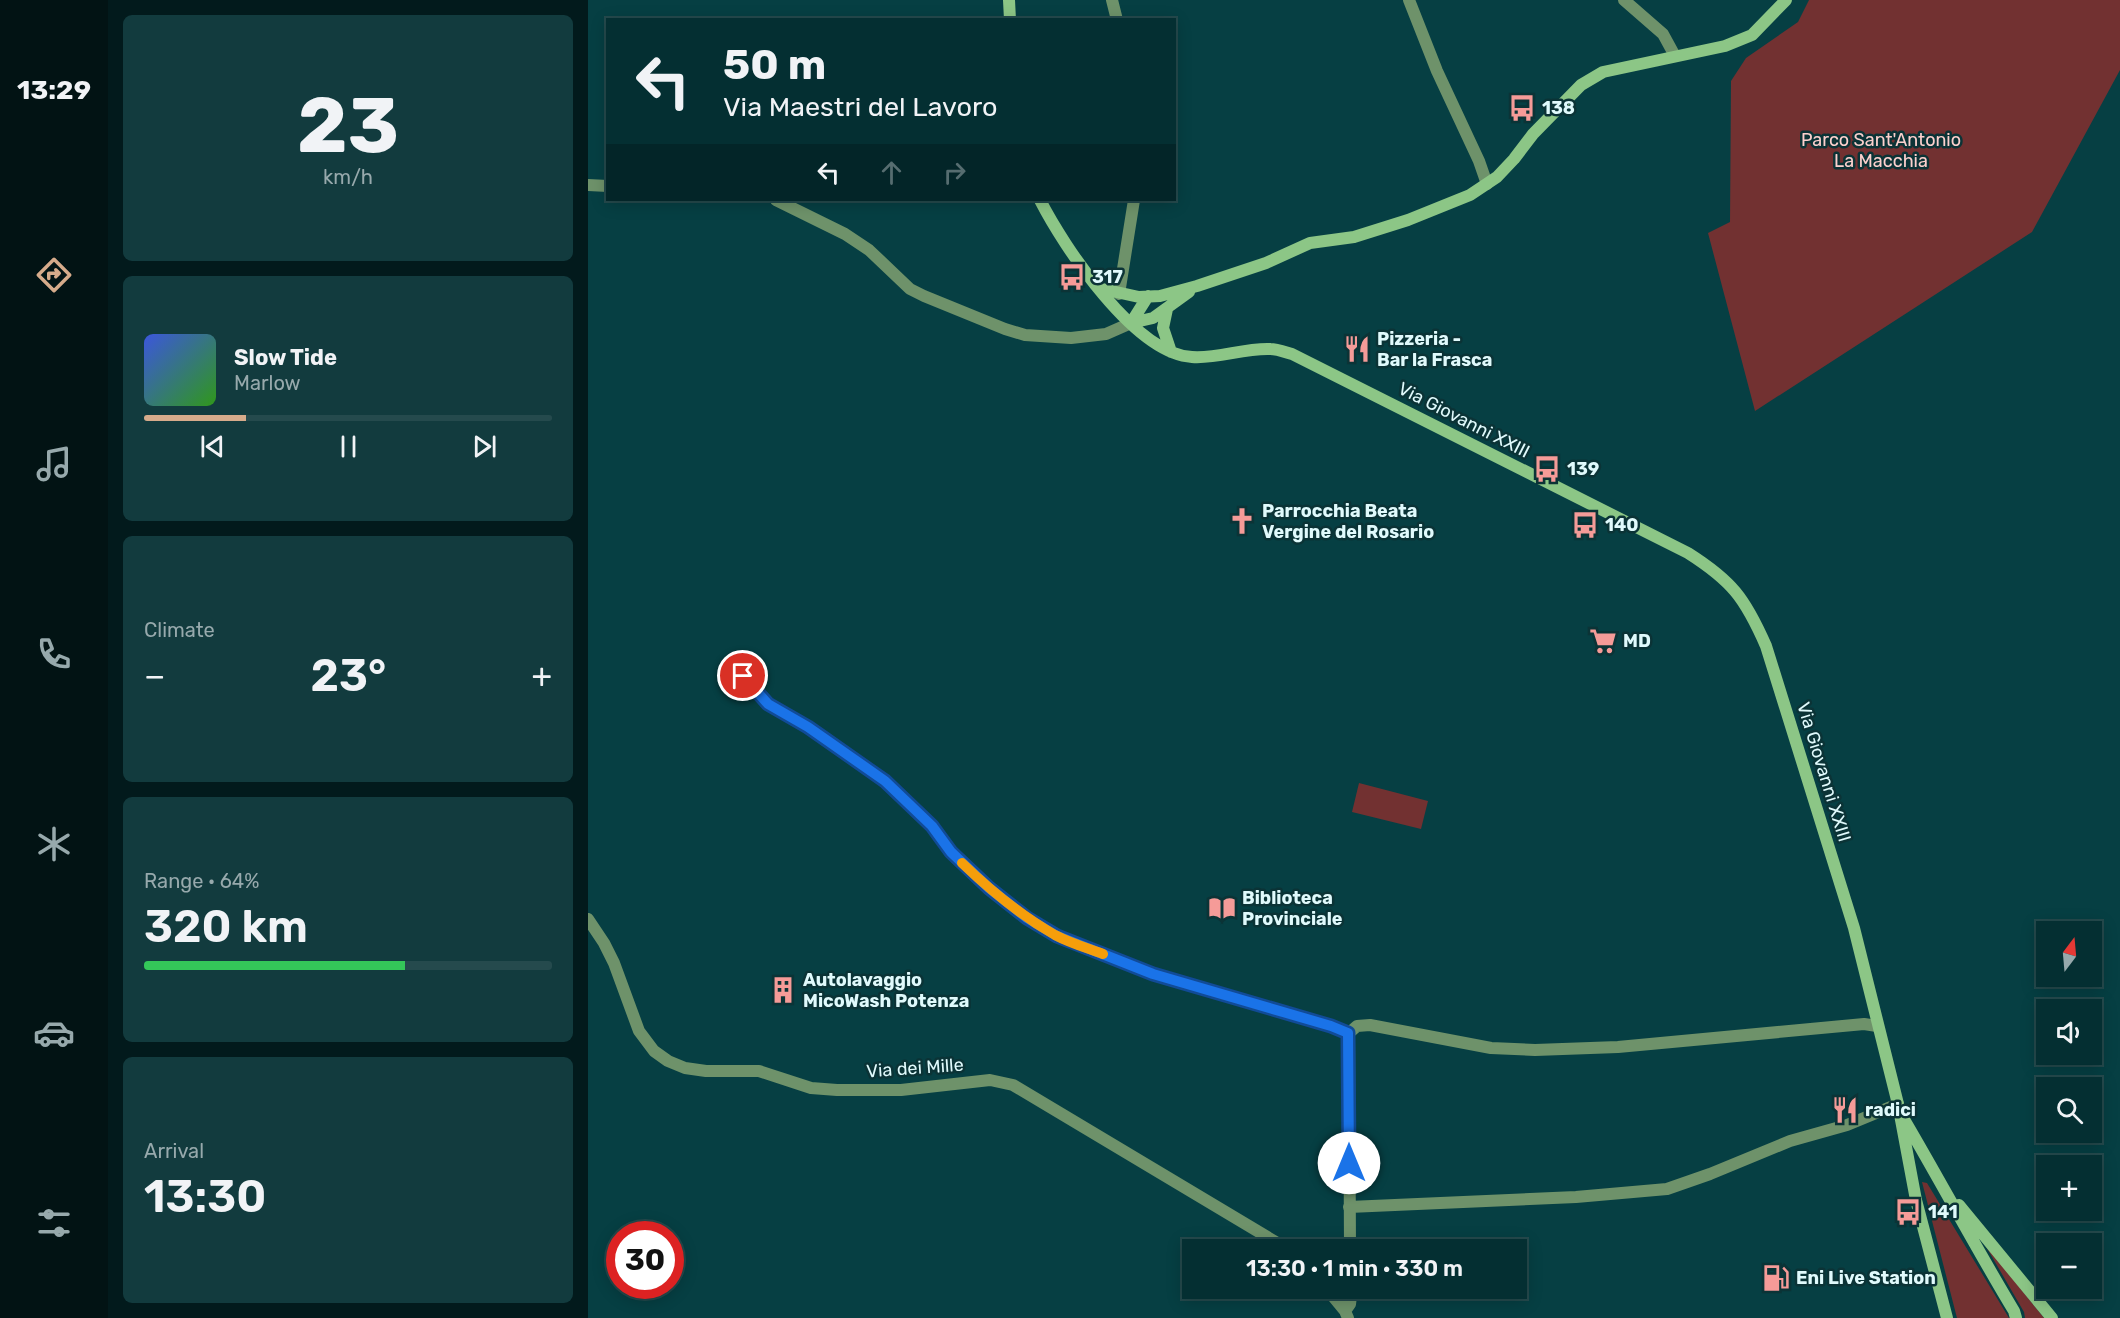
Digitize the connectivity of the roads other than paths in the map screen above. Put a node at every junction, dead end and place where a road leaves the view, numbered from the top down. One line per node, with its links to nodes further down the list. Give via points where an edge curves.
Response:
1 (1010, 0): 6 (main road)
2 (1112, 0): 7 (street)
3 (1409, 0): 9 (street)
4 (1624, 0): 8 (street, via 1663,33)
5 (1786, 0): 8 (main road, via 1752,35 1725,46)
6 (1010, 18)
7 (1116, 18)
8 (1675, 57): 9 (main road, via 1604,72 1581,85)
9 (1487, 184): 15 (main road, via 1408,220 1354,237 1310,243 1266,263)
10 (588, 185): 11 (street)
11 (606, 186)
12 (778, 201): 20 (street, via 846,234 910,289 1005,329 1025,335 1071,338 1106,334)
13 (1041, 201): 16 (main road, Via Giovanni XXIII)
14 (1134, 201): 17 (street)
15 (1197, 286): 18 (main road); 19 (main road)
16 (1097, 287): 17 (main road); 20 (main road, Via Giovanni XXIII)
17 (1119, 294): 18 (main road)
18 (1148, 296): 20 (main road)
19 (1167, 309): 20 (main road, via 1153,318); 21 (main road, via 1163,328)
20 (1131, 322): 21 (main road, Via Giovanni XXIII)
21 (1171, 352): 24 (main road, Via Giovanni XXIII, via 1206,358 1271,349 1292,354 1688,553 1719,574 1747,606 1766,646 1854,928)
22 (743, 676): 25 (street, via 768,704 885,781 989,888 1057,936 1153,974)
23 (588, 919): 29 (street, Via dei Mille, via 614,963 639,1031 654,1051 668,1061 705,1071 759,1071 811,1088 901,1090 990,1080 1013,1085)
24 (1877, 1026): 25 (street, via 1535,1050 1491,1048 1370,1025 1357,1026); 26 (main road, Via Giovanni XXIII)
25 (1348, 1033): 28 (street)
26 (1899, 1108): 27 (main road); 28 (street, via 1790,1141 1667,1189); 34 (main road, via 1916,1200)
27 (1944, 1187): 35 (main road); 36 (main road)
28 (1349, 1207): 30 (street)
29 (1271, 1239)
30 (1350, 1239)
31 (1334, 1299): 33 (street)
32 (1351, 1299): 33 (street)
33 (1346, 1315)
34 (1947, 1318)
35 (2016, 1318)
36 (2052, 1318)

